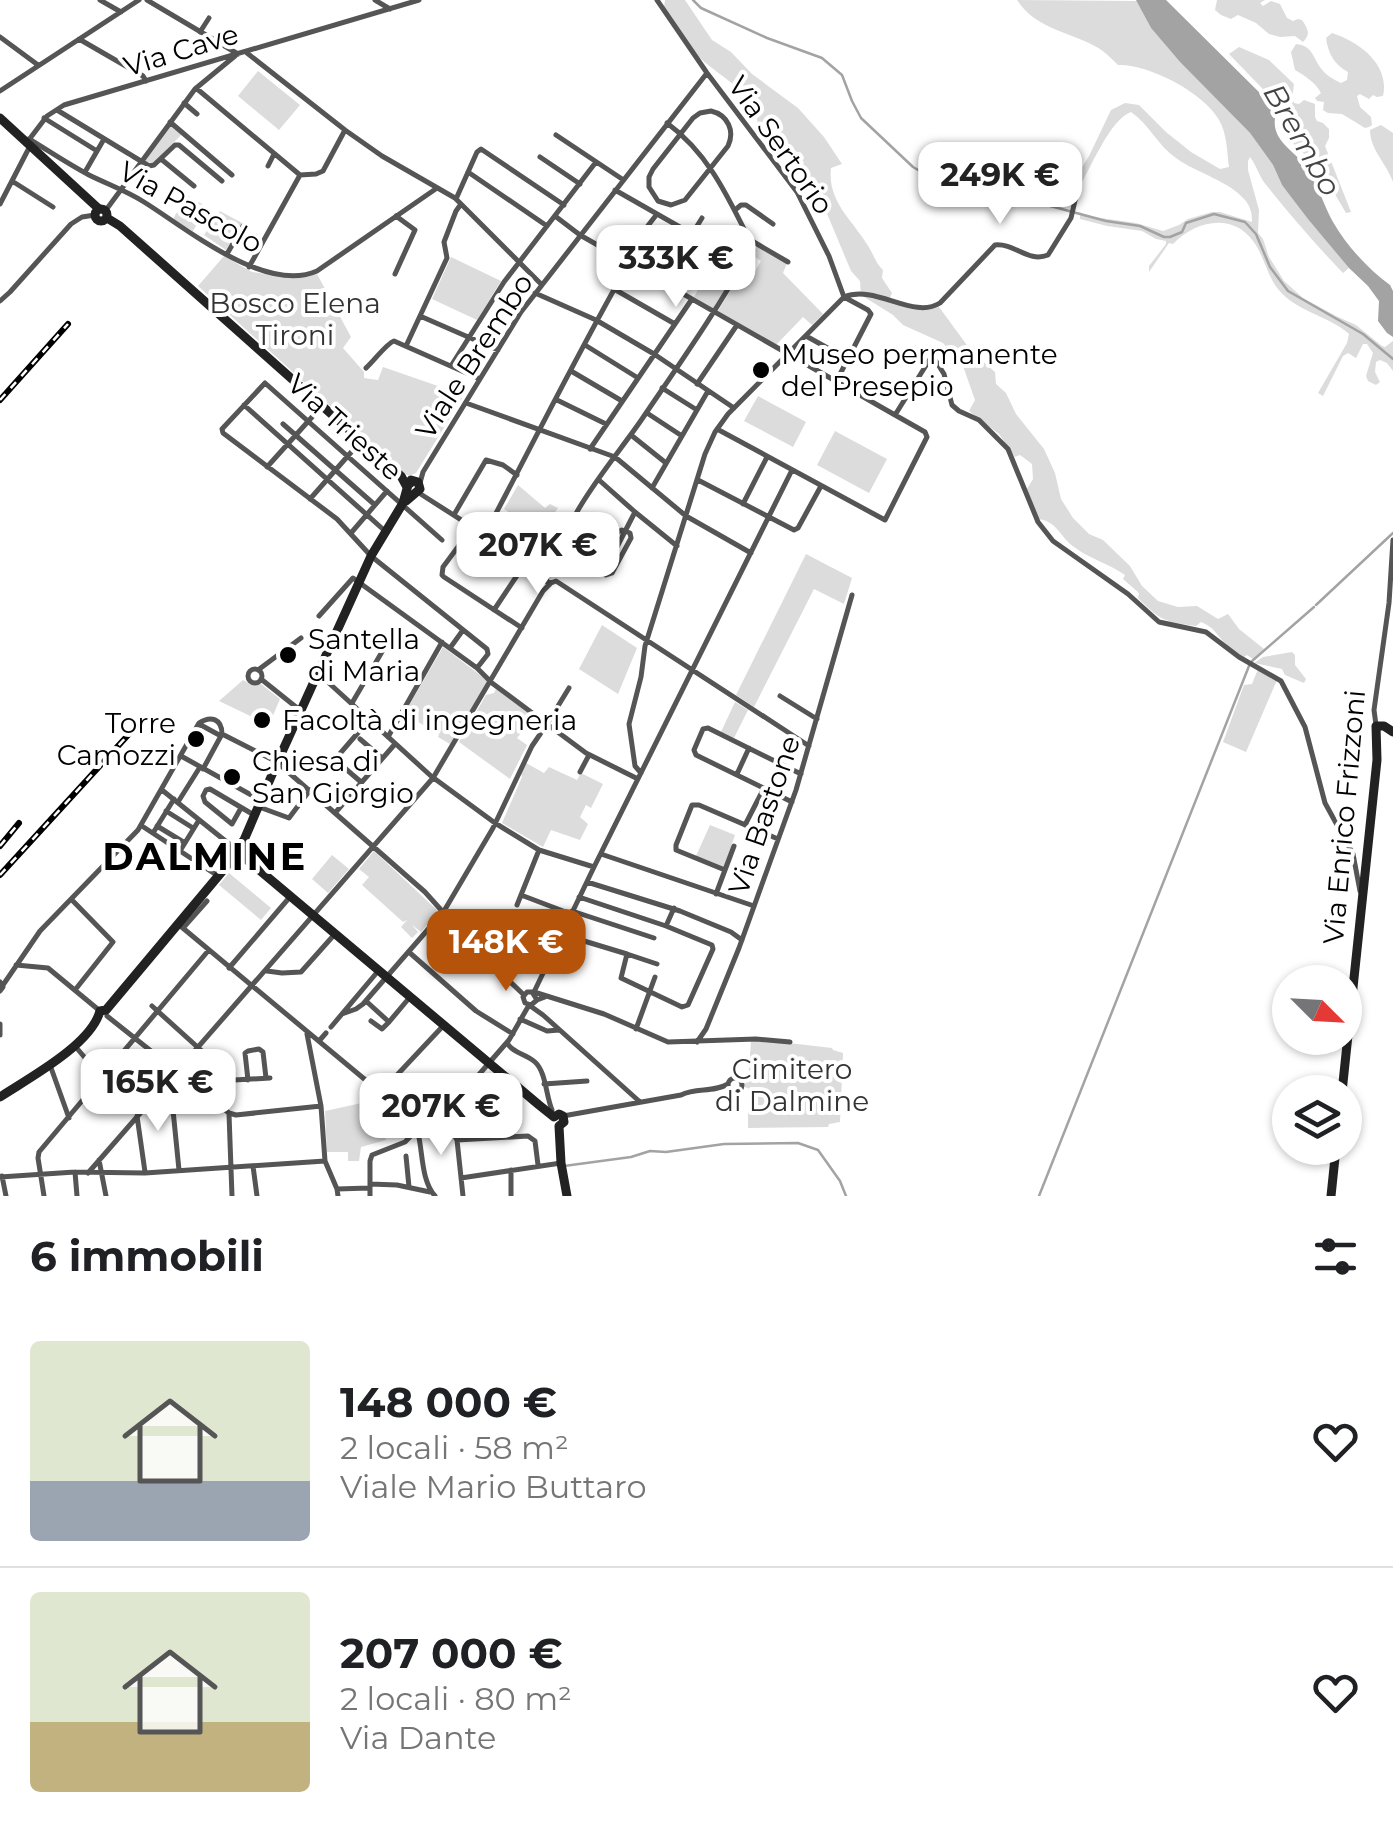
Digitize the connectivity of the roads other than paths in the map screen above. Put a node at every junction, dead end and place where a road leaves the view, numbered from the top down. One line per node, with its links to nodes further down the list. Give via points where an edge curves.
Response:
1 (100, 0): 8 (street)
2 (139, 0): 8 (street)
3 (146, 0): 10 (street)
4 (375, 0): 7 (street)
5 (419, 0): 7 (street, Via Cave)
6 (656, 0): 20 (street, Via Sertorio)
7 (390, 9): 14 (street, Via Cave)
8 (121, 12): 12 (street)
9 (209, 18): 10 (street)
10 (200, 32): 13 (street)
11 (0, 37): 18 (street)
12 (80, 39): 18 (street); 22 (street)
13 (221, 44): 15 (street); 16 (street)
14 (246, 52): 15 (street, Via Cave); 34 (street)
15 (237, 54): 16 (street, Via Cave); 21 (street)
16 (223, 58): 17 (street, Via Cave)
17 (208, 63): 19 (street, Via Cave); 21 (street)
18 (38, 65): 24 (street)
19 (198, 66): 22 (street, Via Cave); 23 (street, via 204,73)
20 (707, 73): 26 (street, Via Sertorio); 33 (street, Viale Brembo)
21 (211, 74): 23 (street)
22 (146, 82): 27 (street, Via Cave)
23 (199, 85): 25 (street); 40 (street)
24 (0, 91)
25 (184, 103): 28 (street); 32 (street)
26 (734, 108): 31 (street); 87 (street, Via Sertorio, via 799,196)
27 (55, 110): 30 (street, Via Cave); 37 (street)
28 (198, 114)
29 (0, 118): 38 (street)
30 (44, 118): 38 (street, Via Cave); 39 (street)
31 (724, 118): 35 (street, via 700,113); 46 (street, via 731,139)
32 (170, 122): 43 (street); 49 (street)
33 (667, 122): 35 (street); 51 (street, Viale Brembo)
34 (344, 130): 50 (street, via 322,172); 57 (street)
35 (681, 133): 46 (street); 46 (street, via 650,174 655,199 682,202)
36 (556, 136): 44 (street)
37 (104, 139): 39 (street); 43 (street)
38 (28, 142): 48 (street, Via Pascolo); 52 (street, Via Cave); 65 (street)
39 (97, 150): 48 (street)
40 (274, 154): 45 (street); 50 (street)
41 (540, 157): 55 (street)
42 (162, 159): 43 (street, via 151,167); 53 (street, via 178,145); 56 (street)
43 (140, 161): 58 (street)
44 (596, 162): 51 (street); 55 (street)
45 (268, 166)
46 (710, 169): 64 (street)
47 (468, 172): 60 (street); 62 (street, via 481,149); 72 (street)
48 (85, 173): 58 (street, Via Pascolo)
49 (232, 175)
50 (300, 175): 82 (street)
51 (622, 179): 59 (street, Viale Brembo)
52 (12, 180): 61 (street, Via Cave); 63 (street)
53 (222, 181)
54 (1079, 183): 87 (street, via 1072,213 1048,255 1036,258 998,244 930,308 866,293)
55 (580, 184): 62 (street)
56 (194, 186)
57 (437, 188): 60 (street); 67 (street, Via Pascolo)
58 (120, 190): 65 (street); 76 (street, Via Pascolo)
59 (614, 190): 66 (street); 74 (street, Viale Brembo)
60 (458, 202): 78 (street); 91 (street, via 444,242 447,258)
61 (0, 204)
62 (564, 204): 68 (street)
63 (53, 208)
64 (734, 210): 70 (street, via 746,205); 75 (street)
65 (102, 213): 89 (street, via 69,226); 117 (street)
66 (657, 214): 73 (street); 77 (street)
67 (396, 216): 82 (street, Via Pascolo, via 312,274); 83 (street, via 415,231)
68 (555, 216): 72 (street); 74 (street)
69 (702, 218): 73 (street)
70 (773, 224)
71 (243, 226): 76 (street)
72 (548, 226): 78 (street)
73 (692, 234): 81 (street)
74 (580, 236): 77 (street); 84 (street, Viale Brembo)
75 (749, 239): 79 (street); 81 (street)
76 (226, 255): 82 (street, Via Pascolo)
77 (622, 258): 80 (street)
78 (519, 262): 84 (street); 96 (street)
79 (788, 262)
80 (629, 263): 85 (street); 88 (street)
81 (743, 263): 90 (street)
82 (249, 266)
83 (395, 274)
84 (542, 285): 86 (street, Viale Brembo)
85 (614, 288): 92 (street); 93 (street)
86 (535, 293): 92 (street); 99 (street, Viale Brembo)
87 (844, 297): 95 (street); 109 (street, Via Sertorio, via 870,314)
88 (692, 299): 90 (street); 93 (street)
89 (0, 301)
90 (714, 312): 94 (street); 105 (street)
91 (420, 316): 96 (street); 98 (street)
92 (596, 320): 97 (street); 101 (street)
93 (675, 324): 101 (street)
94 (737, 325): 102 (street); 110 (street)
95 (806, 336): 100 (street); 102 (street)
96 (469, 338): 99 (street); 103 (street)
97 (584, 344): 106 (street); 107 (street)
98 (406, 346): 103 (street); 104 (street, via 392,341)
99 (498, 350): 108 (street, Viale Brembo)
100 (833, 351)
101 (654, 354): 105 (street); 107 (street)
102 (788, 354): 109 (street); 118 (street)
103 (451, 366): 108 (street)
104 (366, 368)
105 (676, 369): 110 (street); 111 (street)
106 (572, 371): 113 (street); 114 (street)
107 (638, 378): 114 (street)
108 (480, 379): 115 (street, Viale Brembo)
109 (836, 382): 121 (street)
110 (697, 384): 112 (street)
111 (662, 388): 119 (street); 120 (street)
112 (708, 391): 118 (street); 119 (street)
113 (557, 400): 124 (street); 126 (street)
114 (622, 401): 124 (street)
115 (466, 402): 126 (street); 146 (street, Viale Brembo)
116 (244, 405): 122 (street, Via Trieste, via 265,383); 131 (street); 137 (street, via 221,431)
117 (322, 406): 122 (street); 130 (street)
118 (734, 408): 125 (street)
119 (697, 410): 129 (street)
120 (646, 412): 128 (street); 129 (street)
121 (895, 415): 144 (street, via 928,437 885,520); 252 (street, via 934,358 952,405 1006,447 1036,520 1051,538 1158,621 1210,634 1276,676 1305,727 1327,808 1353,854)
122 (308, 421): 127 (street); 134 (street, Via Trieste)
123 (284, 424): 127 (street, Via Trieste)
124 (606, 424): 132 (street)
125 (717, 429): 133 (street); 141 (street)
126 (540, 431): 132 (street); 140 (street)
127 (296, 434): 131 (street); 138 (street, Via Trieste)
128 (630, 435): 135 (street); 136 (street)
129 (682, 436): 136 (street)
130 (361, 441): 134 (street); 146 (street)
131 (287, 444): 137 (street); 142 (street)
132 (590, 449): 135 (street)
133 (768, 456): 139 (street); 150 (street)
134 (348, 457): 138 (street); 147 (street, Via Trieste)
135 (616, 457): 143 (street); 145 (street)
136 (666, 463): 145 (street)
137 (267, 467): 148 (street)
138 (335, 470): 142 (street); 151 (street, Via Trieste)
139 (792, 470): 144 (street); 156 (street)
140 (517, 475): 153 (street, via 486,460); 159 (street)
141 (697, 479): 150 (street); 155 (street)
142 (327, 480): 148 (street); 154 (street)
143 (599, 480): 152 (street); 166 (street, via 572,522)
144 (822, 486): 156 (street, via 797,530)
145 (652, 488): 155 (street)
146 (416, 489): 149 (street); 153 (street)
147 (387, 491): 149 (street, Via Trieste); 151 (street)
148 (310, 499): 158 (street)
149 (403, 504): 157 (street); 160 (street, Via Trieste)
150 (742, 504): 156 (street)
151 (375, 505): 154 (street)
152 (635, 512): 162 (street); 165 (street)
153 (454, 514): 159 (street)
154 (366, 515): 157 (street); 158 (street)
155 (686, 516): 162 (street); 163 (street)
156 (768, 518): 163 (street)
157 (385, 531): 164 (street)
158 (351, 534): 164 (street)
159 (484, 534): 166 (street)
160 (442, 540)
161 (1392, 542): 193 (street, Via Enrico Frizzoni)
162 (678, 546): 174 (street)
163 (751, 553): 180 (street)
164 (372, 556): 167 (street); 172 (street)
165 (604, 574)
166 (551, 577): 171 (street); 174 (street)
167 (360, 581): 170 (street, via 349,580); 175 (street); 181 (street)
168 (852, 595): 188 (street, Via Bastone)
169 (494, 610): 169 (street, via 519,570 466,536 442,574); 171 (street)
170 (319, 616)
171 (522, 628): 183 (street)
172 (463, 630): 177 (street); 178 (street, via 488,650)
173 (301, 638): 179 (street)
174 (647, 639): 180 (street); 213 (street, via 629,723)
175 (442, 642): 177 (street); 197 (street)
176 (386, 646): 186 (street)
177 (450, 648): 178 (street)
178 (477, 668): 183 (street)
179 (258, 670): 182 (street); 182 (street, via 248,677 254,683)
180 (692, 670): 200 (street); 213 (street)
181 (319, 674): 186 (street); 187 (street)
182 (261, 679): 187 (street)
183 (490, 681): 192 (street); 214 (street)
184 (570, 688): 192 (street)
185 (780, 696): 188 (street)
186 (352, 704): 190 (street)
187 (302, 711): 205 (street)
188 (817, 719): 200 (street, Via Bastone)
189 (215, 720): 191 (street); 194 (street); 196 (street)
190 (369, 720): 197 (street); 207 (street)
191 (199, 723): 194 (street); 203 (street)
192 (547, 724): 202 (street); 231 (street)
193 (1376, 726): 195 (street); 252 (street, Via Enrico Frizzoni)
194 (210, 730): 196 (street)
195 (1393, 732)
196 (222, 735): 205 (street); 208 (street)
197 (388, 737): 199 (street)
198 (360, 739): 204 (street)
199 (395, 744): 204 (street); 214 (street)
200 (809, 746): 211 (street, Via Bastone)
201 (749, 748): 210 (street); 210 (street, via 705,728 694,749); 211 (street)
202 (589, 755): 209 (street); 213 (street)
203 (181, 756): 208 (street); 218 (street)
204 (382, 758): 215 (street)
205 (278, 763): 219 (street); 224 (street)
206 (339, 763): 215 (street)
207 (330, 764)
208 (202, 768): 212 (street); 220 (street)
209 (580, 772)
210 (738, 774): 216 (street)
211 (801, 774): 221 (street, Via Bastone)
212 (216, 776): 217 (street); 224 (street)
213 (640, 776): 246 (street)
214 (434, 778): 231 (street); 241 (street)
215 (361, 782): 227 (street)
216 (764, 788): 221 (street); 234 (street)
217 (210, 789): 223 (street); 232 (street, via 204,801)
218 (162, 790): 220 (street); 225 (street)
219 (310, 790): 224 (street, via 289,818); 227 (street)
220 (176, 801): 222 (street); 226 (street)
221 (792, 802): 239 (street, Via Bastone)
222 (185, 808): 229 (street); 230 (street)
223 (241, 808): 224 (street); 232 (street)
224 (258, 808): 245 (street)
225 (150, 811): 228 (street); 233 (street)
226 (166, 811): 228 (street); 229 (street)
227 (334, 813): 241 (street)
228 (162, 819): 236 (street)
229 (179, 819): 235 (street)
230 (198, 820): 235 (street); 245 (street)
231 (495, 823): 244 (street); 261 (street)
232 (232, 824): 245 (street)
233 (142, 826): 236 (street); 256 (street)
234 (745, 826): 239 (street); 248 (street, via 698,804 690,807 676,850)
235 (193, 828): 240 (street)
236 (155, 829): 237 (street); 238 (street)
237 (168, 832): 238 (street); 240 (street)
238 (163, 840): 243 (street)
239 (778, 840): 259 (street, Via Bastone)
240 (185, 842): 243 (street)
241 (374, 846): 261 (street); 263 (street)
242 (734, 846): 248 (street)
243 (180, 850): 249 (street)
244 (539, 850): 247 (street); 254 (street)
245 (239, 851): 249 (street); 253 (street)
246 (600, 854): 247 (street); 251 (street)
247 (594, 867): 250 (street)
248 (725, 870): 251 (street)
249 (218, 876): 265 (street)
250 (586, 882): 255 (street); 260 (street)
251 (716, 894): 259 (street)
252 (1362, 894): 316 (street, Via Enrico Frizzoni)
253 (291, 895): 263 (street); 278 (street)
254 (521, 895): 258 (street); 262 (street)
255 (579, 897): 262 (street); 266 (street)
256 (71, 899): 276 (street); 284 (street, via 112,941)
257 (207, 901): 265 (street)
258 (517, 905)
259 (754, 906): 270 (street, Via Bastone)
260 (674, 908): 266 (street); 270 (street)
261 (444, 911): 273 (street); 277 (street)
262 (572, 912): 268 (street); 269 (street)
263 (314, 914): 267 (street); 279 (street)
264 (521, 923): 268 (street)
265 (181, 926): 272 (street); 291 (street)
266 (666, 926): 285 (street, via 713,948 686,1006)
267 (336, 933): 279 (street, via 302,971); 280 (street)
268 (560, 936): 274 (street); 286 (street)
269 (654, 938)
270 (742, 940): 306 (street, Via Bastone)
271 (499, 943): 277 (street)
272 (208, 950): 278 (street); 290 (street)
273 (409, 952): 280 (street); 302 (street)
274 (627, 954): 275 (street); 285 (street, via 620,978)
275 (657, 964)
276 (16, 965): 283 (street); 284 (street, via 45,967)
277 (493, 965): 286 (street)
278 (229, 968): 282 (street)
279 (265, 970): 282 (street)
280 (383, 974): 287 (street); 288 (street); 292 (street)
281 (654, 977): 285 (street)
282 (251, 986): 301 (street); 310 (street)
283 (1, 988)
284 (75, 990): 291 (street)
285 (648, 991): 299 (street)
286 (532, 996): 289 (street); 289 (street, via 524,1001); 293 (street); 299 (street)
287 (410, 997): 296 (street); 298 (street)
288 (366, 1001): 292 (street); 296 (street)
289 (529, 1005): 293 (street); 294 (street)
290 (155, 1009): 304 (street); 310 (street)
291 (103, 1014): 304 (street); 309 (street)
292 (342, 1014): 305 (street)
293 (543, 1015): 300 (street)
294 (520, 1019): 300 (street); 302 (street)
295 (371, 1021): 296 (street, via 382,1029)
296 (389, 1022)
297 (0, 1024): 303 (street)
298 (444, 1026): 312 (street); 324 (street)
299 (636, 1029): 306 (street, via 665,1042)
300 (560, 1030): 327 (street)
301 (306, 1032): 305 (street); 311 (street)
302 (513, 1034): 308 (street)
303 (0, 1035)
304 (135, 1039): 313 (street); 315 (street)
305 (319, 1042): 311 (street); 324 (street)
306 (697, 1042): 307 (street)
307 (790, 1042)
308 (506, 1043): 312 (street); 320 (street, via 537,1064)
309 (75, 1046): 314 (street); 317 (street)
310 (198, 1046): 315 (street); 318 (street, via 232,1079)
311 (313, 1059): 328 (street)
312 (488, 1063): 321 (street); 330 (street)
313 (114, 1064): 317 (street); 325 (street)
314 (51, 1066): 326 (street); 332 (street)
315 (176, 1072): 323 (street); 329 (street)
316 (1344, 1075)
317 (102, 1078): 332 (street)
318 (248, 1080): 318 (street, via 245,1053 259,1049 268,1078)
319 (588, 1081): 320 (street)
320 (544, 1084): 333 (street)
321 (516, 1086): 333 (street); 334 (street)
322 (729, 1088): 327 (street)
323 (160, 1089): 325 (street); 345 (street, via 173,1111)
324 (381, 1092): 335 (street)
325 (154, 1097): 331 (street)
326 (0, 1099)
327 (640, 1102): 333 (street)
328 (321, 1106): 329 (street); 339 (street)
329 (229, 1113): 344 (street)
330 (442, 1113): 335 (street); 336 (street)
331 (137, 1116): 338 (street); 350 (street)
332 (68, 1118): 351 (street, via 38,1154)
333 (558, 1118): 340 (street)
334 (517, 1122)
335 (419, 1128): 355 (street, via 405,1142 372,1155); 357 (street)
336 (457, 1140): 343 (street, via 528,1136 535,1141); 353 (street)
337 (406, 1156): 354 (street)
338 (99, 1160): 348 (street); 349 (street)
339 (325, 1161): 342 (street); 356 (street)
340 (561, 1163): 343 (street); 358 (street)
341 (1334, 1165): 368 (street)
342 (253, 1166): 344 (street); 364 (street)
343 (538, 1166): 346 (street)
344 (232, 1168): 345 (street); 363 (street)
345 (179, 1170): 350 (street)
346 (511, 1170): 353 (street); 366 (street)
347 (75, 1172): 348 (street); 351 (street); 361 (street)
348 (88, 1172): 349 (street)
349 (102, 1173): 350 (street); 362 (street)
350 (145, 1173)
351 (41, 1174): 352 (street); 360 (street)
352 (1, 1176): 359 (street)
353 (461, 1178): 365 (street)
354 (409, 1187)
355 (370, 1189): 356 (street); 357 (street, via 400,1186)
356 (337, 1192)
357 (432, 1194)
358 (567, 1194): 367 (street)
359 (6, 1196)
360 (44, 1196)
361 (77, 1196)
362 (106, 1196)
363 (232, 1196)
364 (256, 1196)
365 (463, 1196)
366 (511, 1196)
367 (555, 1196)
368 (1330, 1196)

